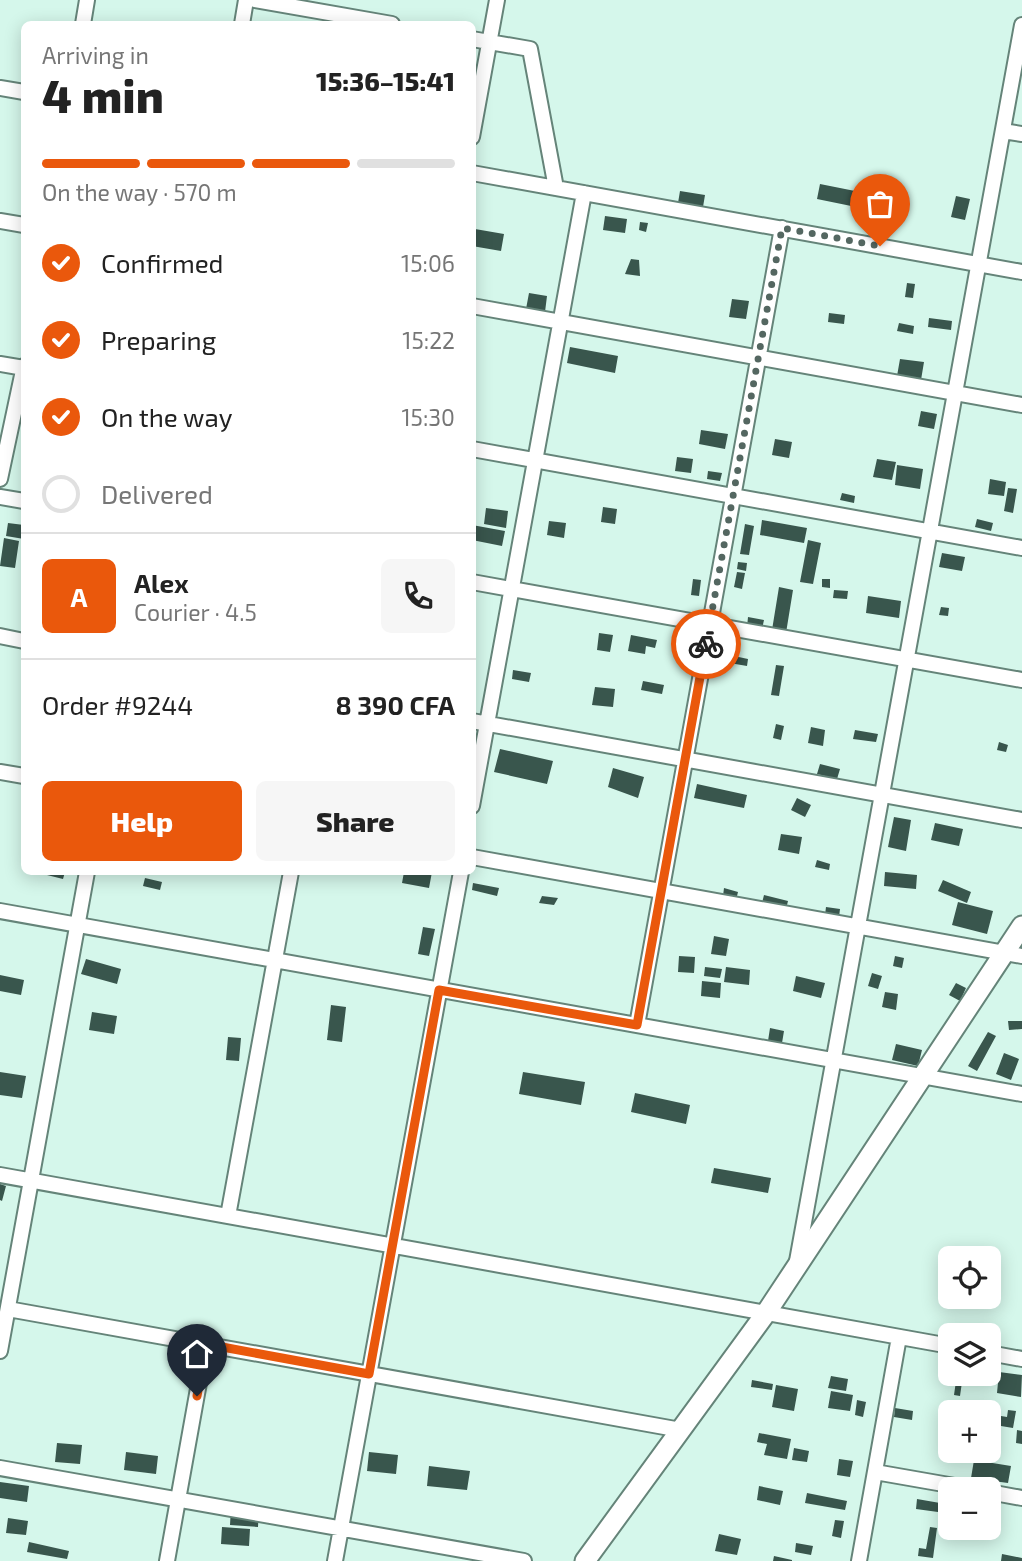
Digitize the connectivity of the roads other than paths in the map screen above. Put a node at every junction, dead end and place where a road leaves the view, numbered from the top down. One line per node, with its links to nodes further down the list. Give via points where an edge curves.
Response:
1 (87, 0): 5 (street)
2 (246, 0): 6 (street)
3 (255, 0): 7 (street)
4 (498, 0): 10 (street)
5 (84, 21)
6 (242, 21)
7 (375, 21)
8 (1022, 25): 14 (street)
9 (476, 40): 10 (street)
10 (490, 42): 13 (street); 17 (street, via 530,50)
11 (0, 88): 12 (street)
12 (21, 92)
13 (476, 116)
14 (1003, 131): 15 (street); 22 (street)
15 (1022, 134)
16 (476, 174): 17 (street)
17 (556, 188): 18 (street)
18 (584, 193): 21 (street); 25 (street)
19 (0, 221): 20 (street)
20 (21, 224)
21 (782, 228): 22 (street); 26 (street)
22 (979, 264): 23 (street); 30 (street)
23 (1022, 271)
24 (476, 307): 25 (street)
25 (561, 322): 26 (street); 33 (street)
26 (759, 357): 30 (street); 35 (street)
27 (0, 364): 28 (street)
28 (21, 368)
29 (21, 382): 34 (street)
30 (955, 393): 31 (street); 38 (street)
31 (1022, 405)
32 (476, 450): 33 (street)
33 (536, 460): 35 (street); 41 (street)
34 (0, 479)
35 (733, 496): 38 (street); 42 (street)
36 (0, 497): 37 (street)
37 (21, 500)
38 (930, 531): 39 (street); 45 (street)
39 (1022, 548)
40 (476, 583): 41 (street)
41 (512, 589): 42 (street); 48 (street)
42 (710, 624): 45 (street); 49 (street)
43 (0, 636): 44 (street)
44 (21, 640)
45 (906, 660): 46 (street); 53 (street)
46 (1022, 680)
47 (476, 722): 48 (street)
48 (488, 724): 49 (street); 52 (street)
49 (685, 760): 53 (street); 59 (street)
50 (0, 772): 51 (street)
51 (21, 776)
52 (476, 786)
53 (882, 795): 54 (street); 62 (street)
54 (1022, 820)
55 (476, 858): 59 (street)
56 (86, 875): 61 (street)
57 (289, 875): 65 (street)
58 (460, 875): 66 (street)
59 (661, 891): 62 (street); 67 (street)
60 (0, 911): 61 (street)
61 (78, 925): 65 (street); 72 (street)
62 (858, 926): 64 (street); 68 (street)
63 (1022, 926): 64 (street)
64 (1013, 954): 69 (street)
65 (274, 960): 66 (street); 73 (street)
66 (439, 990): 67 (street); 74 (street)
67 (637, 1025): 68 (street)
68 (833, 1060): 69 (street); 75 (street)
69 (921, 1076): 70 (street); 75 (street)
70 (1022, 1094)
71 (0, 1175): 72 (street)
72 (31, 1180): 73 (street); 76 (street)
73 (228, 1216): 74 (street)
74 (393, 1245): 77 (street); 84 (street)
75 (795, 1269): 77 (street)
76 (8, 1309): 79 (street); 81 (street)
77 (766, 1312): 78 (street); 85 (street)
78 (899, 1336): 80 (street); 87 (street)
79 (206, 1344): 84 (street); 91 (street)
80 (938, 1344)
81 (0, 1351)
82 (1001, 1355): 83 (street)
83 (1022, 1359)
84 (369, 1374): 85 (street); 92 (street)
85 (681, 1430): 96 (street)
86 (0, 1468): 91 (street)
87 (875, 1472): 88 (street); 97 (street)
88 (938, 1483)
89 (1001, 1494): 90 (street)
90 (1022, 1498)
91 (178, 1500): 92 (street); 93 (street)
92 (341, 1529): 94 (street); 95 (street)
93 (167, 1561)
94 (335, 1561)
95 (524, 1561)
96 (585, 1561)
97 (859, 1561)

